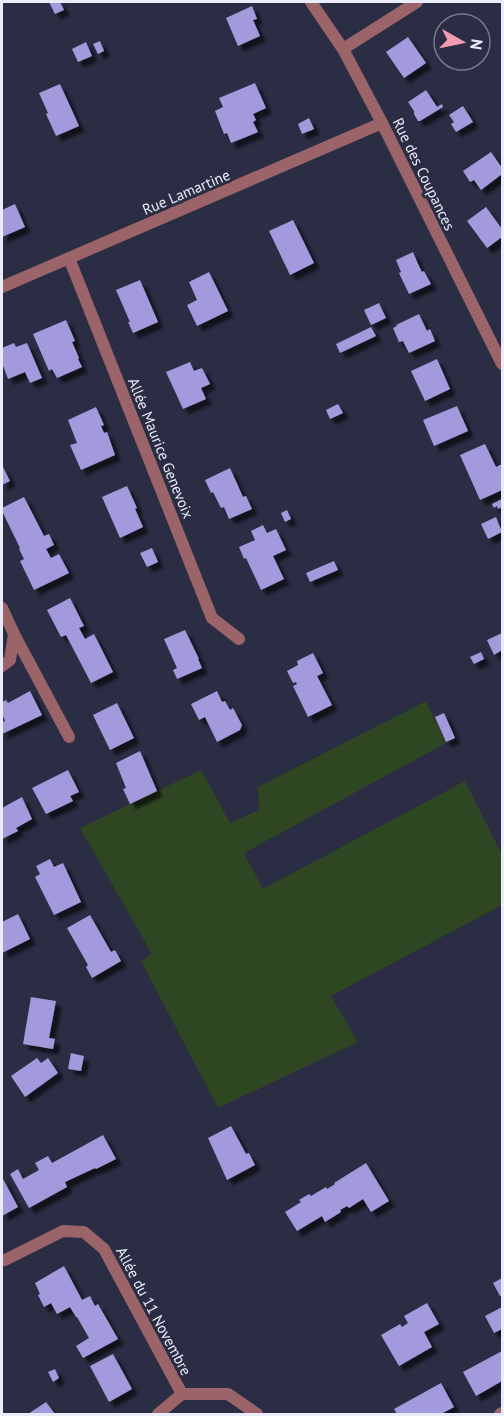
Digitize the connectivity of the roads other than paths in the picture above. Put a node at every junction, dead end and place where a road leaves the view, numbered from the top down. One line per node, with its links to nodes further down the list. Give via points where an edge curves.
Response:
1 (311, 2): 3 (street, Rue des Coupances)
2 (417, 2): 3 (street)
3 (344, 49): 4 (street, Rue des Coupances)
4 (382, 123): 5 (street, Rue Lamartine); 7 (street, Rue des Coupances)
5 (69, 258): 6 (street, Rue Lamartine); 10 (street, Allée Maurice Genevoix, via 212,618)
6 (2, 287)
7 (502, 362)
8 (2, 608): 9 (street)
9 (14, 634): 11 (street, via 10,660); 12 (street)
10 (239, 639)
11 (2, 666)
12 (69, 737)
13 (2, 1260): 14 (street, Allée du 11 Novembre, via 63,1231 84,1232 104,1250)
14 (182, 1394): 15 (street); 16 (street, via 228,1394)
15 (158, 1414)
16 (256, 1414)

